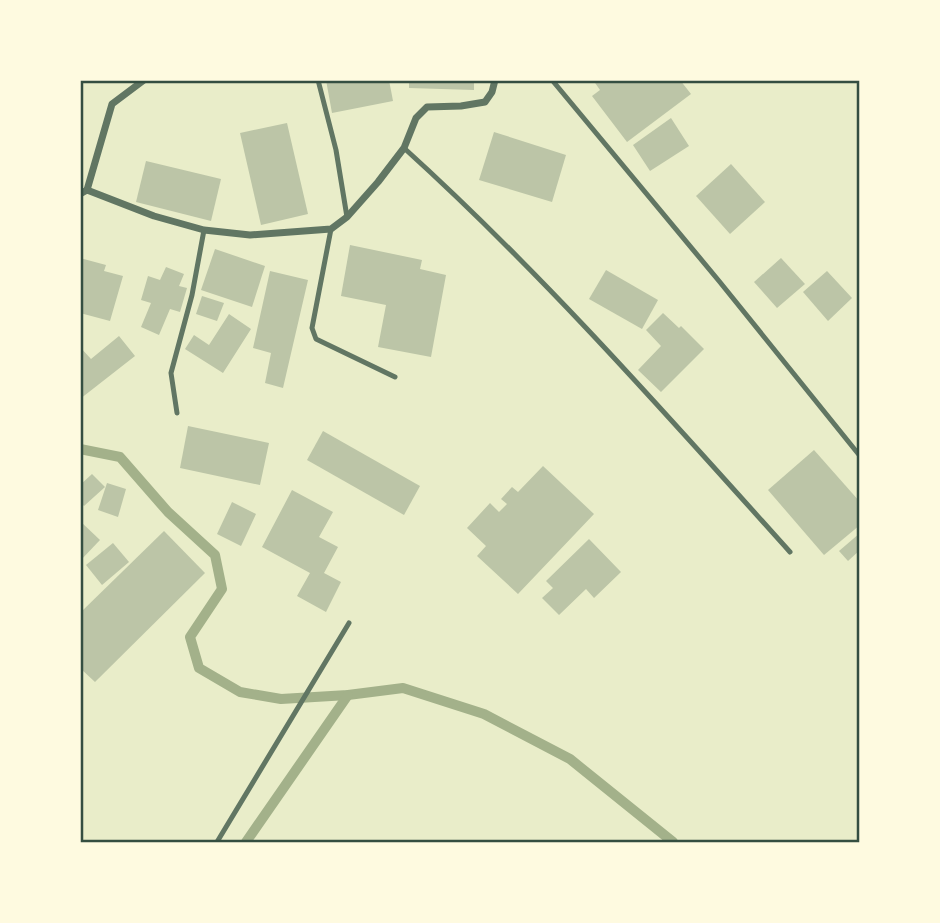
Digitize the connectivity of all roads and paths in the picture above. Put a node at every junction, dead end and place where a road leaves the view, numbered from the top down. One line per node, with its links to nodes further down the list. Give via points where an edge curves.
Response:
1 (144, 80): 6 (street, via 112,104)
2 (318, 80): 7 (lane)
3 (495, 80): 5 (street, via 485,102 427,107 416,118)
4 (552, 80): 12 (lane)
5 (404, 148): 7 (street); 13 (lane, via 472,209)
6 (84, 192): 9 (street)
7 (347, 217): 8 (street)
8 (331, 229): 9 (street, via 250,235); 10 (lane, via 312,328 316,340)
9 (204, 230): 11 (lane, via 171,373)
10 (395, 377)
11 (177, 413)
12 (859, 456)
13 (790, 552)
14 (349, 623): 15 (lane)
15 (217, 842)

